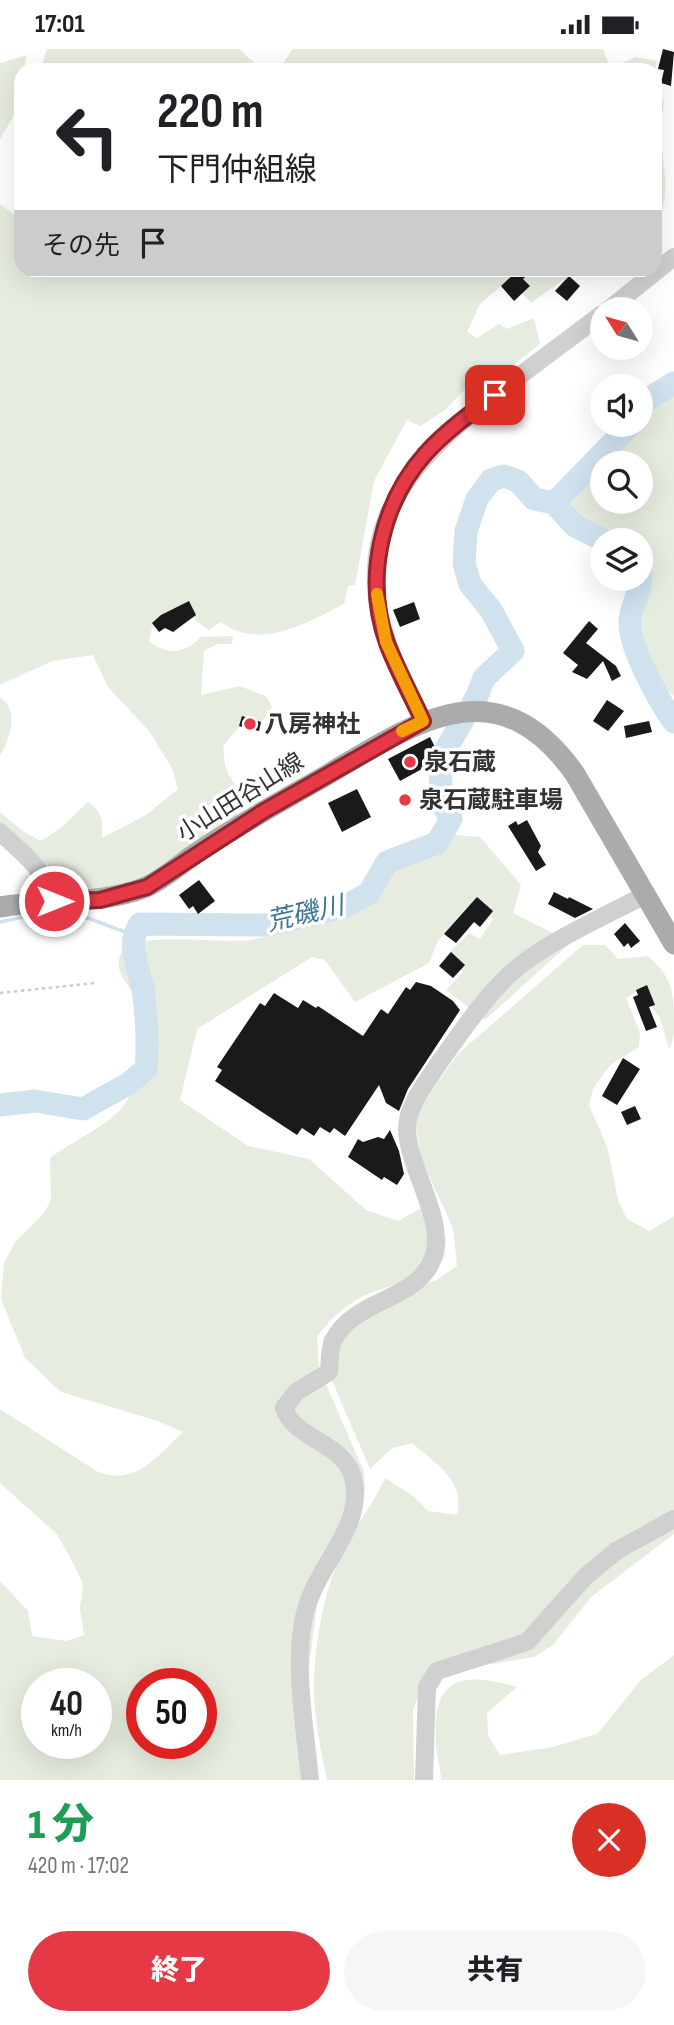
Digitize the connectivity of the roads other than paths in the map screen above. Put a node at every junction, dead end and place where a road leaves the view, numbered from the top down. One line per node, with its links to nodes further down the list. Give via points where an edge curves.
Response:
1 (649, 277): 2 (street)
2 (624, 297)
3 (590, 323): 4 (street, via 459,422 424,455 398,494 379,551 375,582 386,642)
4 (423, 721): 6 (main road, 小山田谷山線, via 452,713 482,712 519,722 557,750); 7 (main road, 小山田谷山線, via 264,811 147,887 100,900)
5 (0, 832): 7 (street, via 35,864)
6 (645, 895): 9 (main road, 小山田谷山線); 11 (street, via 514,971 471,1018 420,1092 407,1130 437,1238 433,1259 414,1284 349,1320 332,1342 329,1372 296,1392 284,1408 288,1422 336,1453 349,1467 356,1503 351,1522 310,1595 303,1625 302,1700)
7 (54, 901): 8 (main road, 小山田谷山線)
8 (0, 907)
9 (674, 944)
10 (674, 1519): 12 (street, via 615,1551 527,1642 437,1671 426,1687)
11 (310, 1780)
12 (424, 1780)

